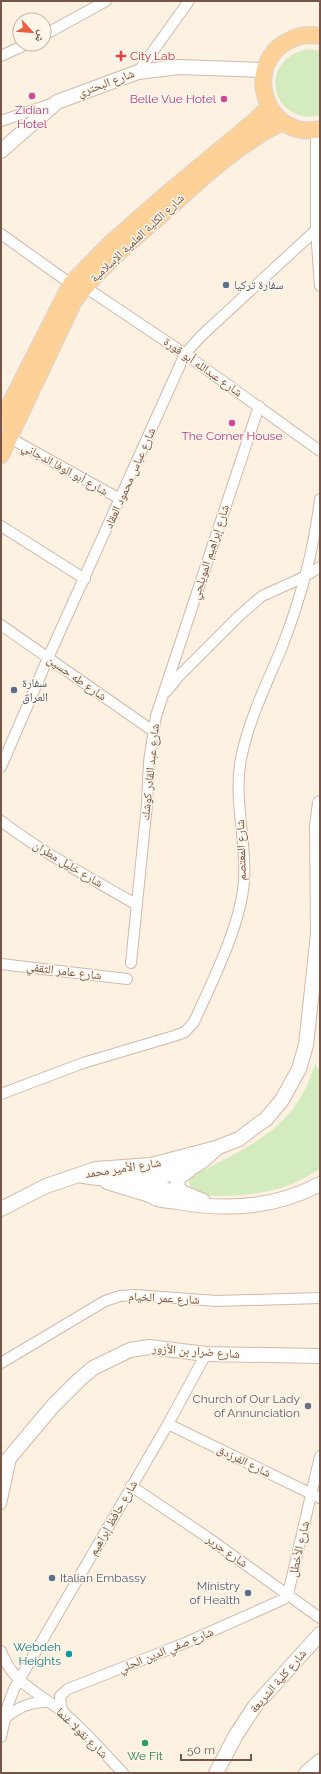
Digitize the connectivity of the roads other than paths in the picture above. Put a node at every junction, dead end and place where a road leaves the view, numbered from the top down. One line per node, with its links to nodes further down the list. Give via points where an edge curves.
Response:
1 (106, 1): 3 (street)
2 (189, 1): 8 (street)
3 (52, 31)
4 (320, 36): 7 (main road, via 306,35 285,42 272,54)
5 (12, 51): 6 (street)
6 (1, 56)
7 (264, 70): 8 (street, شارع البحتري, via 180,67); 10 (main road, via 262,83)
8 (138, 72): 9 (street, شارع البحتري)
9 (57, 102): 11 (street, شارع البحتري); 14 (street)
10 (269, 107): 12 (main road); 17 (main road, شارع الكلية العلمية الإسلامية, via 96,257)
11 (1, 121)
12 (283, 122): 13 (main road, via 299,129); 17 (main road, شارع الكلية العلمية الإسلامية, via 264,131 237,150 195,184 118,254)
13 (318, 129): 15 (street)
14 (1, 151)
15 (316, 230): 18 (street); 19 (street, شارع عباس محمود العقاد, via 206,331)
16 (1, 234): 17 (street, شارع عبدالله أبو قورة)
17 (78, 285): 19 (street, شارع عبدالله أبو قورة); 21 (main road, شارع الكلية العلمية الإسلامية); 22 (main road, شارع الكلية العلمية الإسلامية, via 74,301)
18 (320, 286)
19 (185, 354): 20 (street, شارع عبدالله أبو قورة); 25 (street, شارع عباس محمود العقاد)
20 (259, 406): 23 (street, شارع عبدالله أبو قورة); 33 (street, شارع إبراهيم المويلحي)
21 (1, 422)
22 (10, 438): 24 (main road, شارع الكلية العلمية الإسلامية); 25 (street, شارع أبو الوفا الدجاني)
23 (320, 451)
24 (1, 455)
25 (120, 499): 30 (street, شارع عباس محمود العقاد)
26 (320, 499): 29 (street, شارع المعتصم)
27 (1, 526): 30 (street)
28 (320, 568): 29 (street, شارع عبد القادر كوشك)
29 (304, 577): 33 (street, شارع عبد القادر كوشك, via 262,596 240,614); 44 (street, شارع المعتصم, via 287,632 241,756 238,788 244,880 241,898 234,928 194,1022 185,1032 83,1063)
30 (85, 579): 32 (street, شارع عباس محمود العقاد)
31 (1, 625): 32 (street, شارع طه حسين)
32 (48, 658): 34 (street, شارع طه حسين); 35 (street, شارع عباس محمود العقاد)
33 (162, 697): 34 (street, شارع عبد القادر كوشك)
34 (153, 731): 39 (street, شارع عبد القادر كوشك)
35 (1, 767)
36 (320, 805): 38 (street, شارع الأمير محمد)
37 (1, 820): 39 (street, شارع خليل مطران, via 59,860)
38 (319, 856): 40 (street, شارع الأمير محمد)
39 (137, 905): 41 (street, شارع عبد القادر كوشك)
40 (319, 932): 45 (street, شارع الأمير محمد, via 306,1045 294,1079 282,1100 266,1119 239,1138)
41 (131, 963)
42 (1, 964): 43 (street, شارع عامر الثقفي)
43 (127, 979)
44 (1, 1094)
45 (216, 1148): 46 (street, شارع الأمير محمد); 47 (street, شارع الأمير محمد)
46 (198, 1164): 47 (street, شارع الأمير محمد, via 177,1172); 53 (street, via 182,1174 177,1180 177,1186 181,1192)
47 (143, 1172): 48 (street, شارع الأمير محمد, via 103,1168); 49 (street, شارع الأمير محمد); 51 (street, via 146,1192); 52 (street)
48 (77, 1175): 49 (street, شارع الأمير محمد); 54 (street, شارع الأمير محمد, via 36,1190)
49 (97, 1179): 51 (street)
50 (320, 1184): 53 (street, via 304,1193 272,1203)
51 (150, 1196): 52 (street)
52 (186, 1204): 53 (street)
53 (219, 1207)
54 (1, 1209)
55 (320, 1298): 58 (street, شارع عمر الخيام, via 217,1301 151,1295 120,1296 105,1301)
56 (206, 1354): 57 (street, شارع ضرار بن الأزور); 59 (street, شارع حافظ إبراهيم); 60 (street, شارع ضرار بن الأزور, via 149,1347 114,1356 78,1380)
57 (320, 1356)
58 (1, 1363)
59 (168, 1424): 63 (street, شارع حافظ إبراهيم); 64 (street, شارع الفرزدق)
60 (12, 1456): 62 (street, شارع ضرار بن الأزور); 65 (street)
61 (320, 1456): 64 (street, شارع الأخطل)
62 (1, 1468)
63 (131, 1486): 66 (street, شارع جرير); 70 (street, شارع حافظ إبراهيم)
64 (316, 1496): 66 (street, شارع الأخطل)
65 (1, 1504)
66 (288, 1595): 67 (street, شارع جرير); 72 (street, شارع صفي الدين الحلي, via 278,1603 218,1629 68,1688 60,1696)
67 (320, 1618)
68 (320, 1634): 77 (street, شارع كلية الشريعة, via 254,1706)
69 (1, 1651): 70 (street, شارع نقولا غنما)
70 (19, 1680): 71 (street, شارع نقولا غنما); 73 (street, شارع حافظ إبراهيم)
71 (48, 1702): 72 (street, شارع نقولا غنما); 73 (street, via 23,1706)
72 (64, 1713): 76 (street, شارع نقولا غنما)
73 (5, 1718): 74 (street, شارع حافظ إبراهيم)
74 (1, 1737)
75 (320, 1761): 78 (street)
76 (123, 1773)
77 (216, 1773)
78 (306, 1773)

